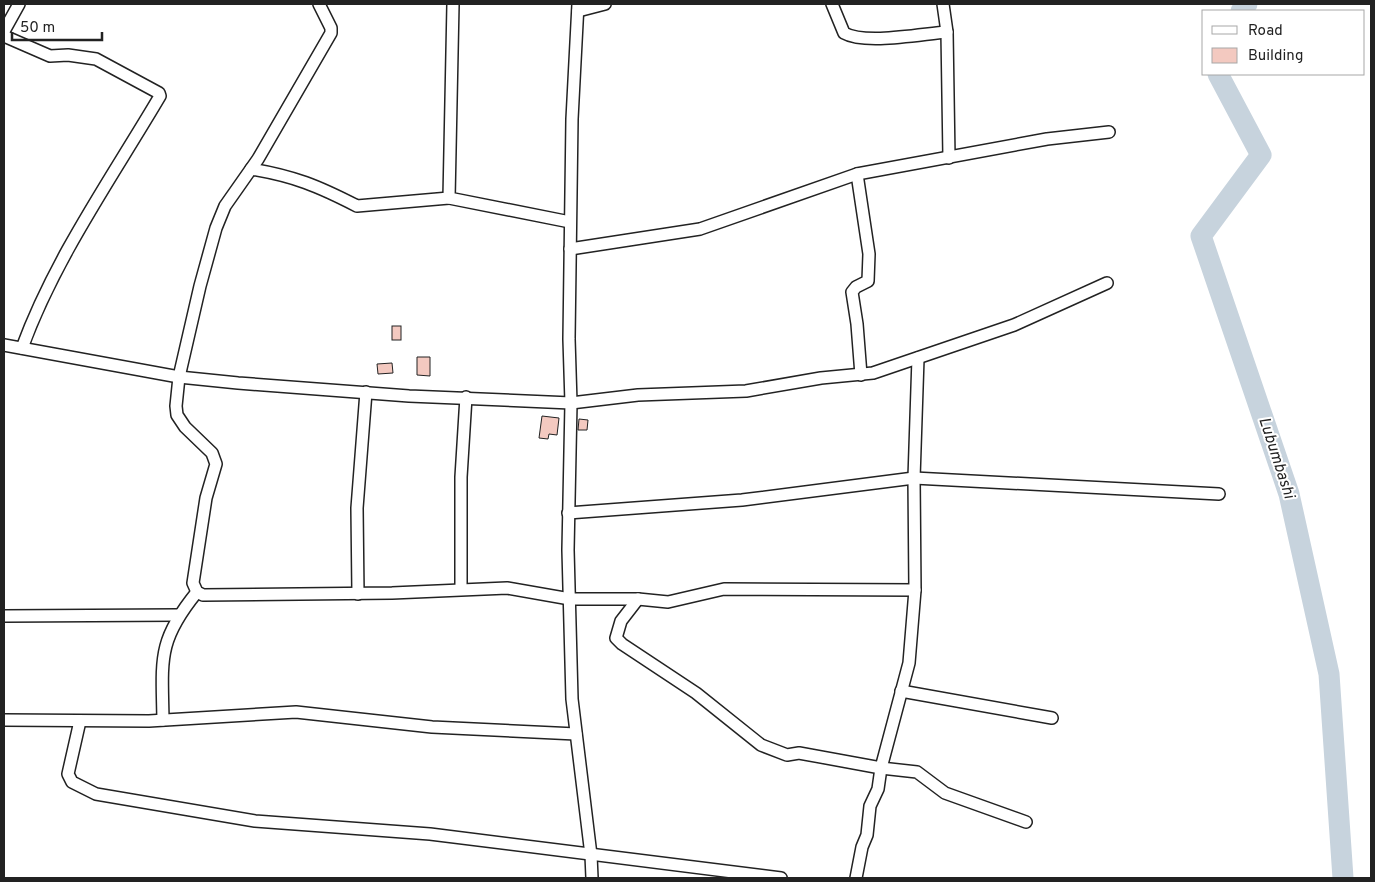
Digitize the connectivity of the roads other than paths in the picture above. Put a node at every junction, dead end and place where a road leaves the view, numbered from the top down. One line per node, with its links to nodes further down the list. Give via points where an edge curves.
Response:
1 (19, 4): 8 (street)
2 (319, 4): 13 (street, via 331,33)
3 (452, 4): 15 (street)
4 (605, 4): 7 (street)
5 (832, 4): 9 (street, via 844,34 851,37 866,39)
6 (943, 4): 9 (street)
7 (578, 7): 16 (street)
8 (4, 30)
9 (946, 32): 12 (street)
10 (4, 36): 20 (street, via 50,56 96,59 160,96 67,249)
11 (1109, 132): 12 (street, via 1047,139)
12 (949, 158): 14 (street)
13 (251, 169): 15 (street, via 317,185 357,206); 23 (street, via 225,206 216,228)
14 (857, 174): 17 (street, via 700,229); 22 (street, via 869,254 868,281 852,292 858,324)
15 (449, 198): 16 (street)
16 (570, 222): 17 (street)
17 (570, 249): 26 (street)
18 (1107, 282): 21 (street, via 1014,326)
19 (4, 345): 20 (street)
20 (22, 348): 23 (street)
21 (918, 358): 22 (street, via 887,370); 27 (street)
22 (860, 375): 26 (street, via 746,391 638,395)
23 (180, 376): 24 (street); 32 (street, via 177,415 212,453 216,464 206,498 196,564 194,583)
24 (366, 392): 25 (street); 33 (street, via 357,508)
25 (466, 397): 26 (street); 30 (street, via 461,477)
26 (572, 403): 29 (street)
27 (914, 478): 28 (street); 29 (street, via 742,500); 31 (street)
28 (1219, 494)
29 (568, 513): 34 (street)
30 (461, 589): 33 (street); 34 (street, via 507,588)
31 (915, 590): 35 (street, via 724,589 668,602); 38 (street, via 909,663)
32 (197, 592): 33 (street, via 203,595); 36 (street)
33 (358, 594)
34 (570, 599): 35 (street); 43 (street)
35 (638, 599): 44 (street, via 621,621 616,638 696,693 761,745 787,755 799,753)
36 (178, 615): 37 (street); 41 (street, via 168,635 162,664)
37 (4, 616)
38 (901, 691): 39 (street); 44 (street)
39 (1052, 718)
40 (4, 720): 42 (street)
41 (163, 720): 42 (street); 43 (street, via 296,712 432,727)
42 (80, 722): 46 (street, via 68,774 72,782 96,794 256,821 430,834)
43 (576, 734): 46 (street)
44 (881, 768): 45 (street, via 917,772 945,793); 49 (street)
45 (1026, 822)
46 (591, 855): 47 (street); 48 (street)
47 (592, 878)
48 (781, 878)
49 (856, 878)

